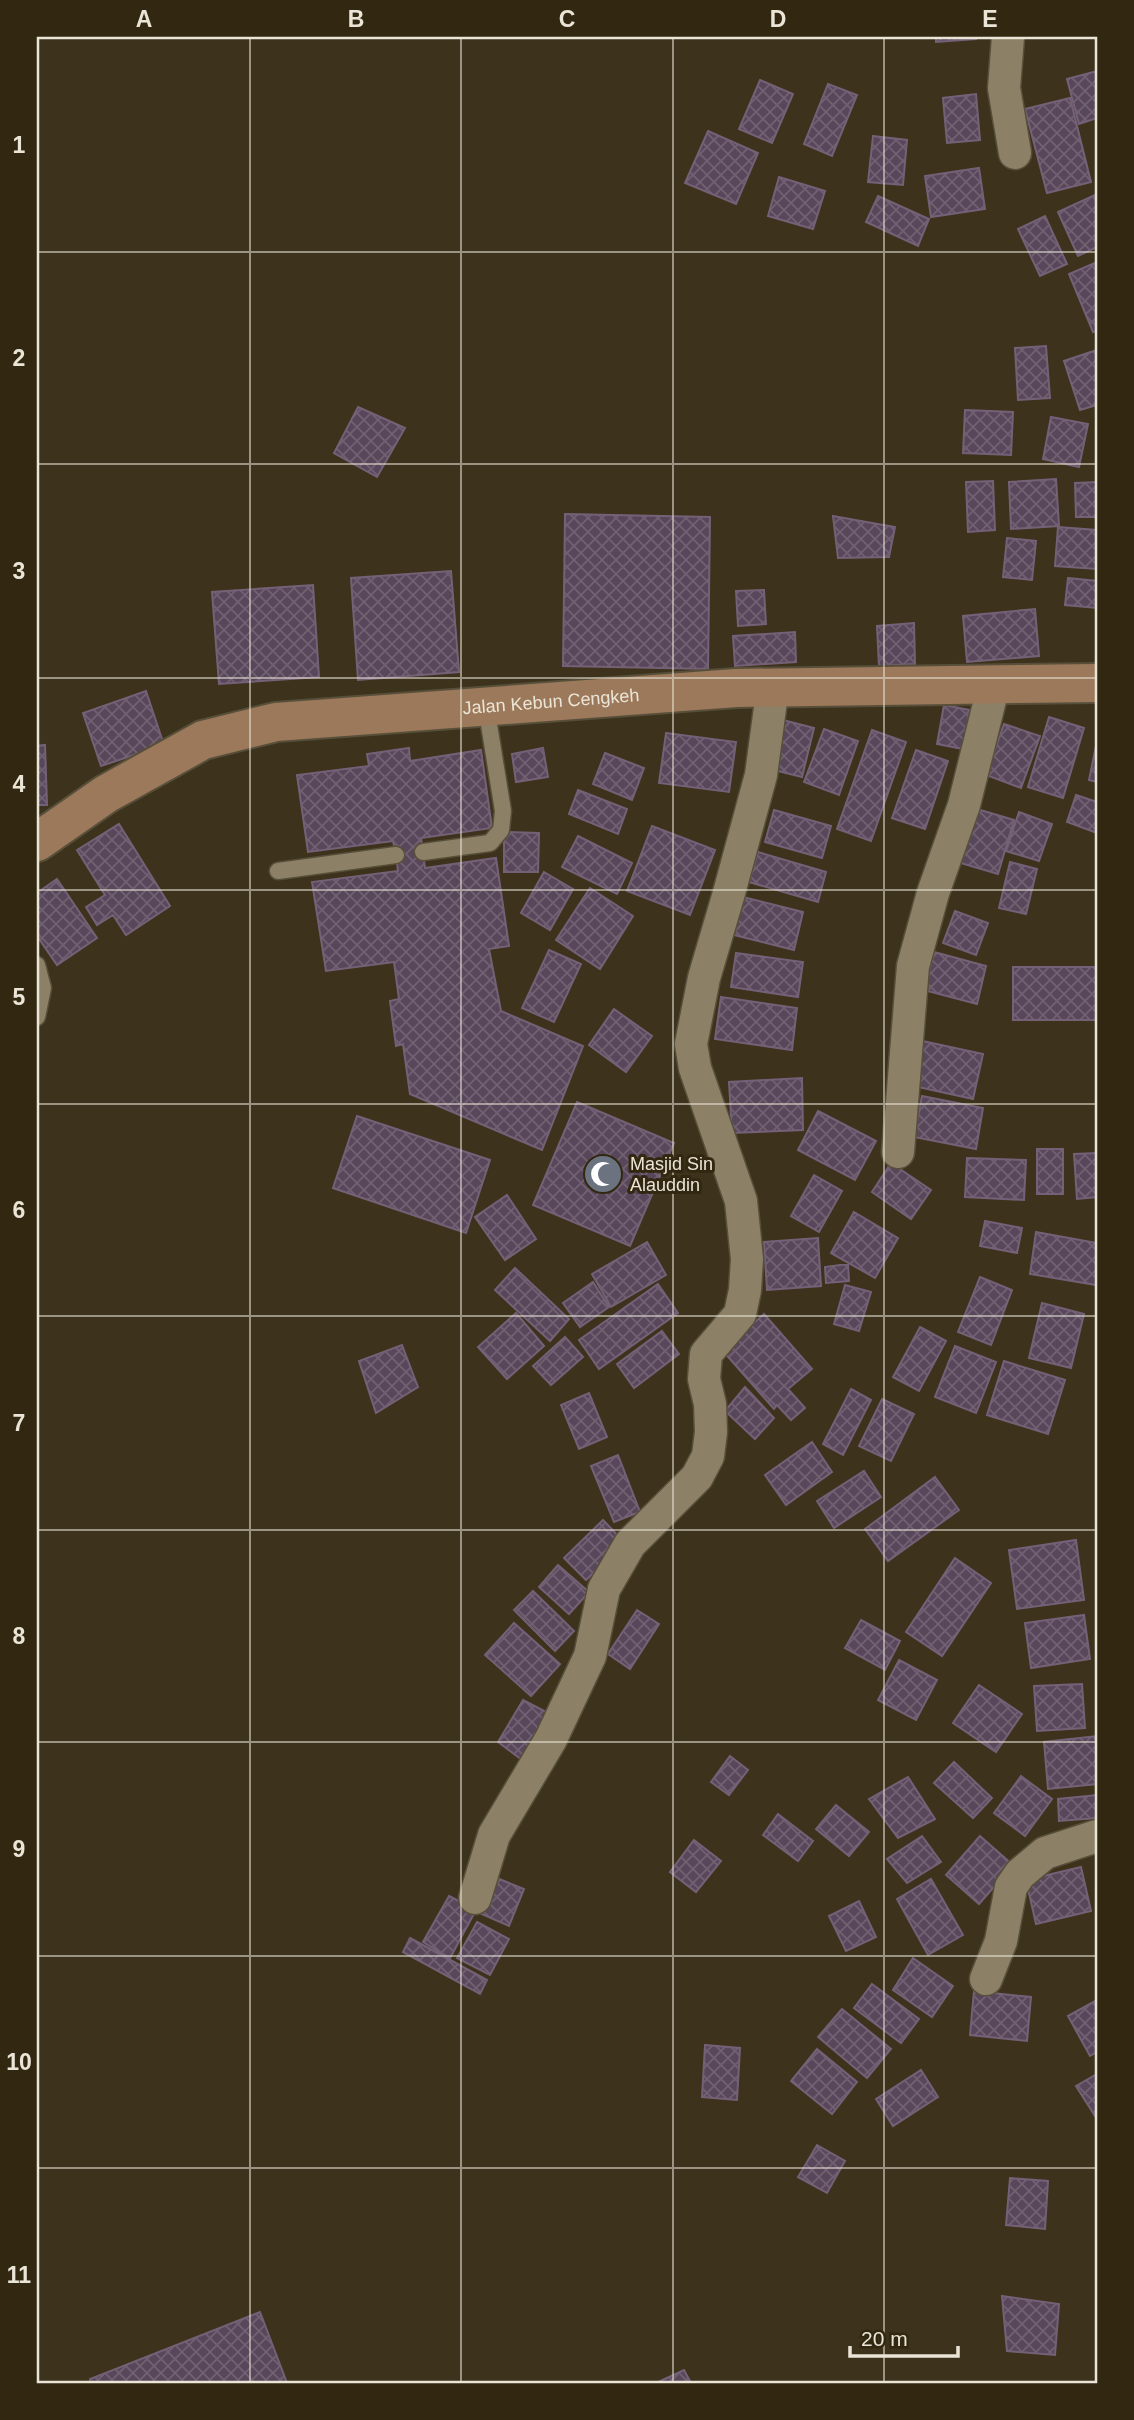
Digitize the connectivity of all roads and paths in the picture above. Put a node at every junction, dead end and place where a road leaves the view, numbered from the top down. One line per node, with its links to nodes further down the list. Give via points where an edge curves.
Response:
1 (1008, 37): 2 (street, via 1004,88)
2 (1015, 153)
3 (1097, 683): 4 (street, Jalan Kebun Cengkeh)
4 (994, 684): 5 (street, Jalan Kebun Cengkeh); 13 (street, via 964,806 913,966)
5 (773, 686): 6 (street, Jalan Kebun Cengkeh); 15 (street, via 761,775 704,978 691,1044 695,1068 741,1200 747,1259 740,1314 706,1354 708,1456 697,1477 629,1544 604,1589 590,1656 551,1739 494,1835)
6 (486, 706): 7 (street, Jalan Kebun Cengkeh, via 276,722 203,740 106,794); 8 (lane, via 503,811 501,830 490,843)
7 (37, 842)
8 (423, 852)
9 (396, 855): 10 (lane)
10 (278, 871)
11 (37, 965): 12 (lane, via 43,988)
12 (37, 1017)
13 (898, 1153)
14 (1097, 1836): 16 (street, via 1045,1853 1020,1874 1011,1888 1001,1941)
15 (475, 1898)
16 (986, 1979)

